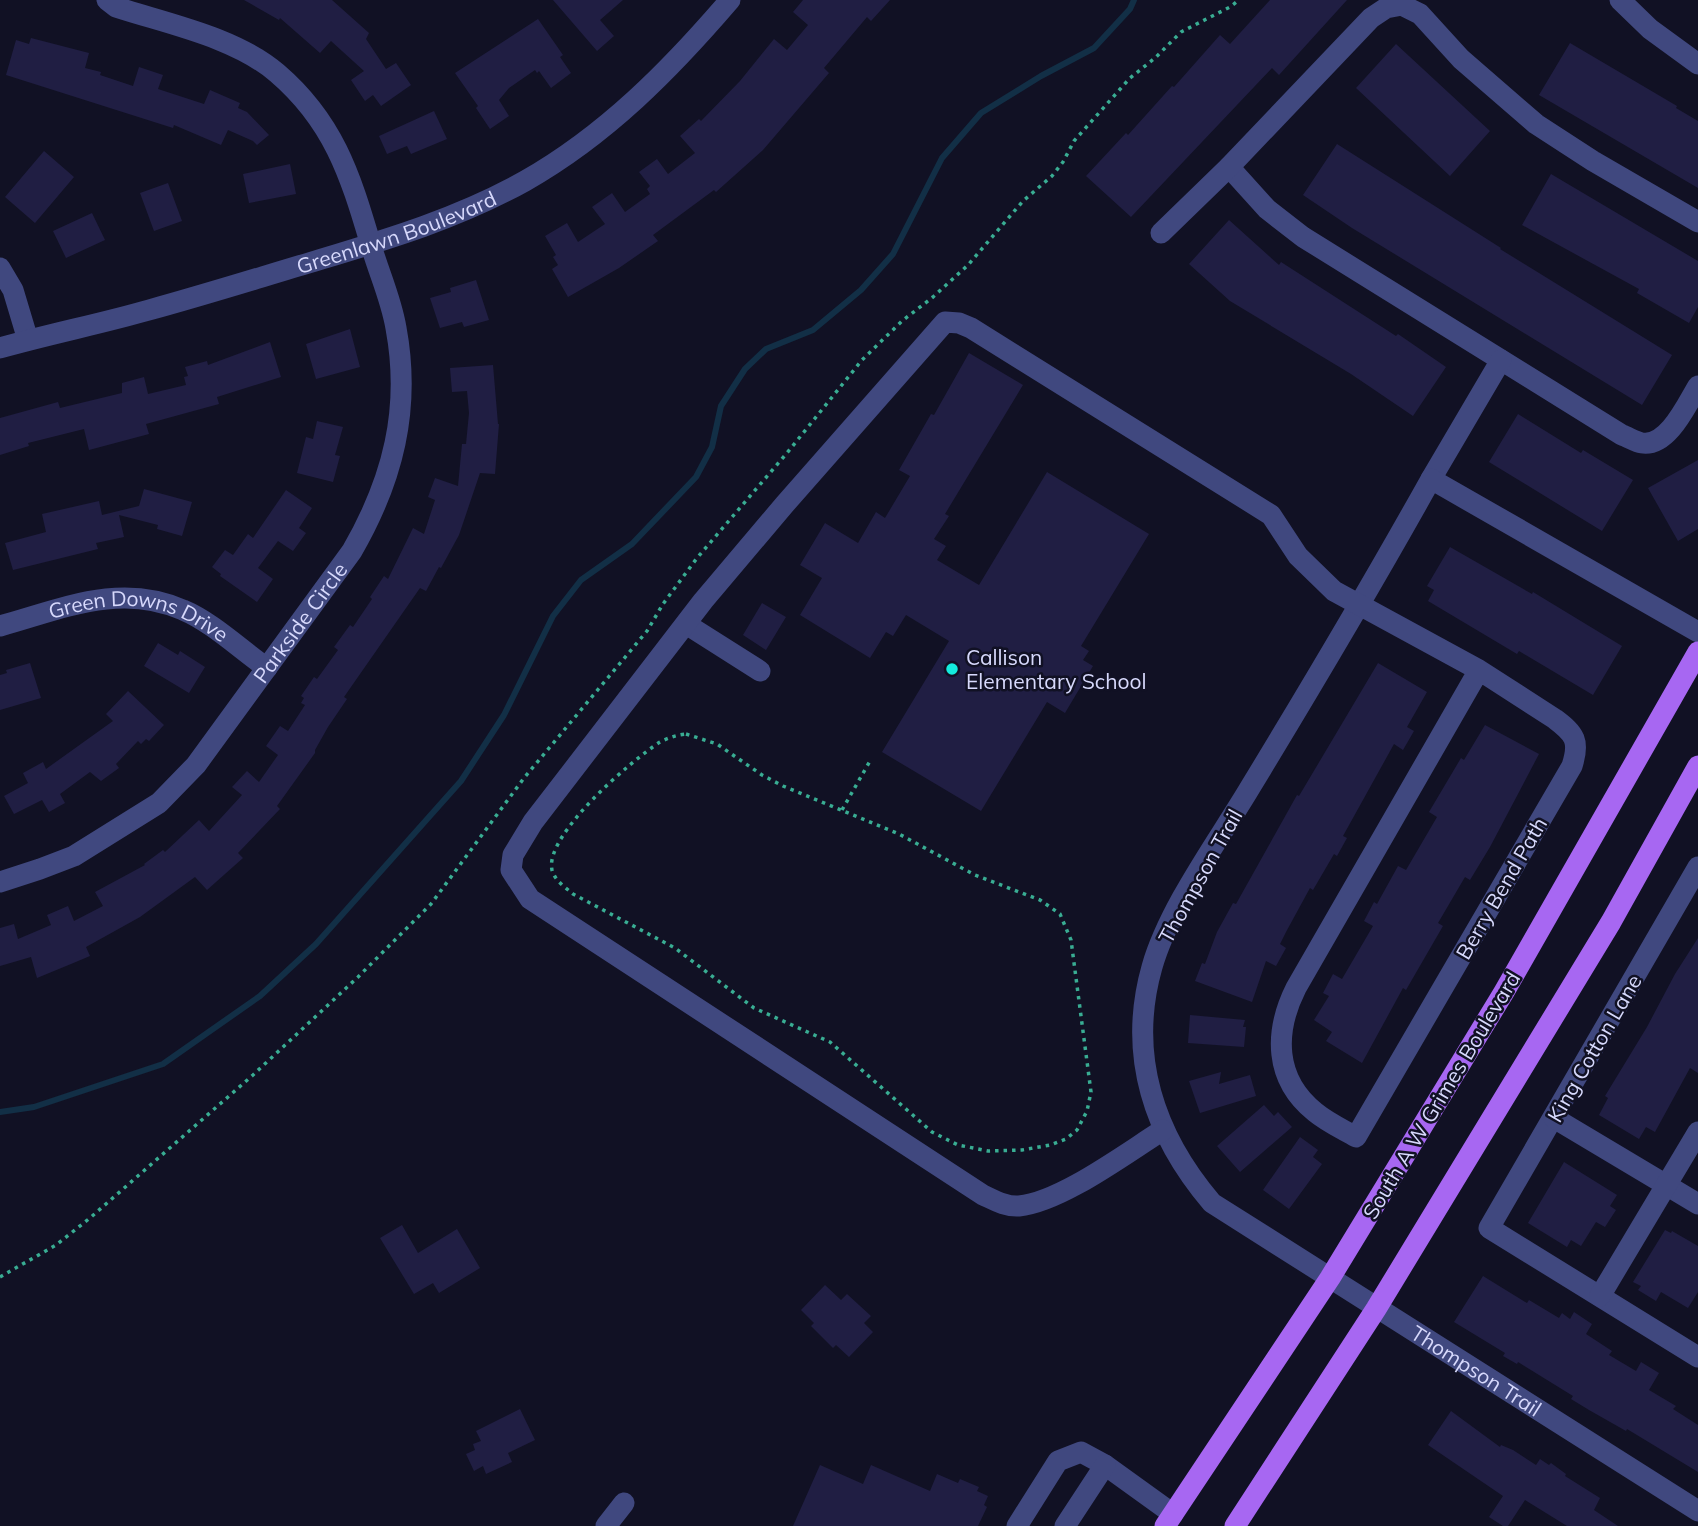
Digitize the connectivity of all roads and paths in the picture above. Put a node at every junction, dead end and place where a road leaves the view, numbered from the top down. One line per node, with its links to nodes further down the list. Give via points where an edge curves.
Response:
1 (107, 0): 9 (street, Parkside Circle, via 225,43 277,73 336,143)
2 (730, 0): 9 (street, Greenlawn Boulevard, via 651,88 570,152 468,211)
3 (1239, 0): 34 (path, via 1181,32 1130,78 1074,141 1052,176 1023,201 968,265 862,360 697,558 647,631 524,778 431,904 253,1076 90,1218)
4 (1620, 0): 5 (street)
5 (1698, 64)
6 (1229, 167): 7 (street, via 1371,18 1402,5 1420,14 1461,59 1536,124); 8 (street); 13 (street, via 1267,209 1303,237)
7 (1698, 222)
8 (1161, 233)
9 (370, 244): 11 (street, Greenlawn Boulevard); 21 (street, Parkside Circle, via 390,304 401,360 394,451 370,520 352,551)
10 (0, 268): 11 (street, via 13,290)
11 (28, 340): 12 (street, Greenlawn Boulevard)
12 (0, 348)
13 (1501, 360): 14 (street, via 1644,444 1661,439 1676,423); 15 (street, Thompson Trail)
14 (1698, 386)
15 (1431, 479): 16 (street, Thompson Trail); 19 (street)
16 (1361, 605): 17 (street, via 1334,591 1298,556 1271,515 971,328 945,322); 22 (street); 30 (street, Thompson Trail, via 1177,909 1152,967 1144,1056 1148,1086)
17 (686, 624): 23 (street); 30 (street, via 522,837 511,870 530,899 999,1203 1016,1206 1051,1197)
18 (0, 626): 21 (street, Green Downs Drive, via 102,598 158,600 197,617)
19 (1698, 632)
20 (1698, 652): 35 (main road, South A W Grimes Boulevard, via 1504,992)
21 (267, 668): 28 (street, Parkside Circle, via 196,765 159,803 74,856)
22 (1479, 670): 22 (street, Berry Bend Path, via 1566,727 1577,750 1572,766 1356,1137 1311,1109 1289,1078 1282,1060 1286,1007)
23 (760, 671)
24 (870, 761): 26 (path)
25 (1698, 766): 37 (main road, via 1611,922)
26 (842, 810): 26 (path, via 899,834 975,876 1040,900 1060,914 1072,940 1091,1092 1077,1130 1066,1139 1041,1147 988,1151 932,1132 830,1042 754,1008 675,948 573,894 552,870 557,842 577,816 641,756 676,735 717,744 773,780)
27 (1698, 867): 29 (street, King Cotton Lane)
28 (0, 882)
29 (1554, 1118): 32 (street); 36 (street, King Cotton Lane, via 1489,1228)
30 (1163, 1130): 35 (street, Thompson Trail, via 1191,1179 1212,1203)
31 (1698, 1132): 32 (street)
32 (1667, 1186): 33 (street); 36 (street)
33 (1698, 1204)
34 (0, 1277)
35 (1330, 1278): 37 (street, Thompson Trail); 42 (main road, South A W Grimes Boulevard)
36 (1600, 1296): 38 (street)
37 (1376, 1309): 41 (street, Thompson Trail); 46 (main road)
38 (1698, 1357)
39 (1105, 1465): 42 (street); 44 (street, via 1081,1452 1058,1461); 45 (street)
40 (625, 1503): 43 (street)
41 (1698, 1511)
42 (1169, 1520)
43 (606, 1526)
44 (1017, 1526)
45 (1065, 1526)
46 (1235, 1526)

